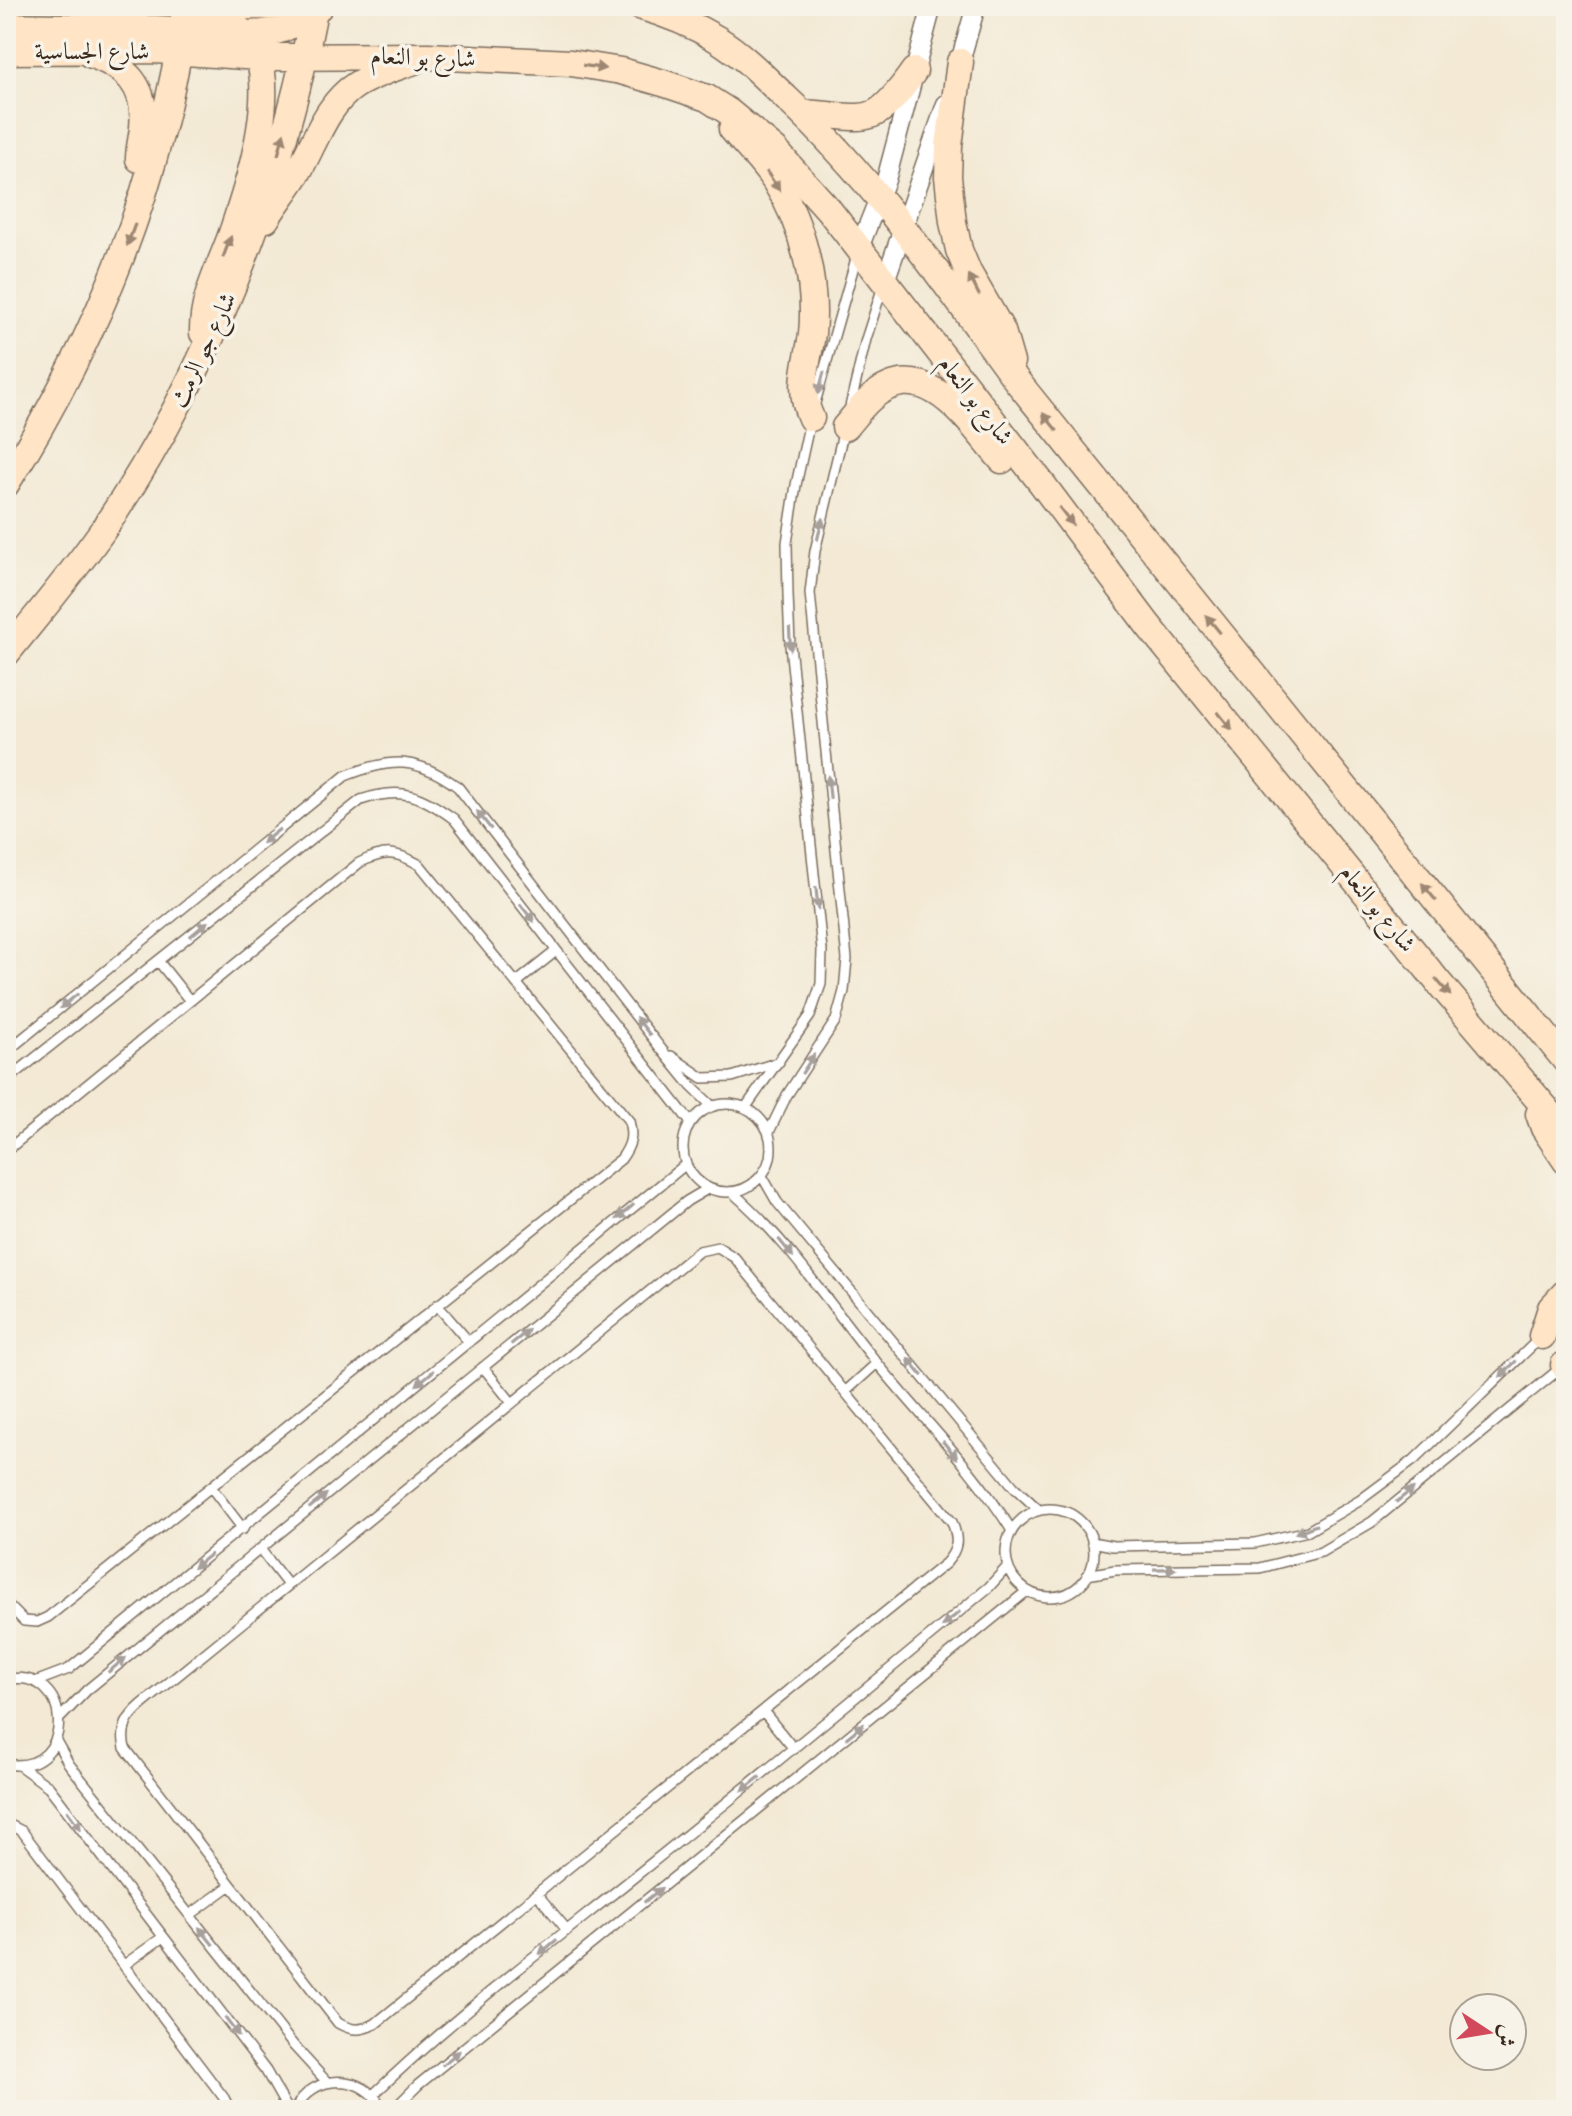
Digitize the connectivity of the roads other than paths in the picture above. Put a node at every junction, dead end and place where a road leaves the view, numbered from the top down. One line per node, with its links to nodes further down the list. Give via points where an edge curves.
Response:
1 (195, 6): 11 (street)
2 (241, 6): 3 (street)
3 (252, 6): 7 (street); 10 (street)
4 (639, 6): 20 (street, شارع بو النعام, via 673,15 718,40)
5 (932, 6): 18 (street)
6 (976, 6): 17 (street)
7 (320, 7): 10 (street); 16 (street, شارع جو الرمث)
8 (6, 26): 9 (street)
9 (182, 29): 11 (street); 12 (street, شارع الجساسية); 15 (street, شارع بو النعام); 22 (street)
10 (274, 31): 11 (street); 16 (street)
11 (245, 34): 15 (street)
12 (79, 50): 13 (street, شارع الجساسية); 22 (street, via 114,63 137,85 144,125 138,156)
13 (6, 51)
14 (428, 56): 16 (street, شارع بو النعام); 19 (street, شارع بو النعام, one-way to 19, via 571,63 621,71); 25 (street, via 376,75 344,95)
15 (259, 57): 16 (street, شارع بو النعام); 27 (street, one-way to 15, via 204,313 262,125 264,77)
16 (304, 57): 25 (street, شارع جو الرمث, one-way to 16)
17 (960, 62): 23 (street); 28 (street, one-way to 17, via 1002,331 959,250 953,222 949,146)
18 (914, 71): 20 (street, via 877,114 863,118); 21 (street)
19 (707, 98): 24 (street, شارع بو النعام, via 775,150); 29 (street, one-way to 29, via 775,181 795,220 810,279 812,334 803,391)
20 (802, 113): 21 (street, شارع بو النعام)
21 (879, 200): 23 (street, شارع بو النعام); 24 (street)
22 (141, 203): 32 (street, one-way to 32, via 77,362)
23 (903, 231): 26 (street); 28 (street, شارع بو النعام)
24 (859, 248): 26 (street, شارع بو النعام); 29 (lane, one-way to 29)
25 (246, 253): 27 (street, شارع جو الرمث)
26 (885, 281): 30 (lane); 31 (street, شارع بو النعام)
27 (206, 348): 33 (street, شارع جو الرمث, via 175,411 103,530)
28 (1017, 381): 40 (street, شارع بو النعام, one-way to 28)
29 (811, 418): 41 (lane, one-way to 41, via 787,543 790,645 822,950 821,984 810,1016)
30 (845, 427): 31 (street, via 882,390 921,385 958,408 1012,470); 47 (lane, one-way to 30, via 836,1020 845,981 810,593)
31 (1040, 481): 43 (street, شارع بو النعام, one-way to 43, via 1167,649 1439,983)
32 (6, 484)
33 (6, 654)
34 (556, 951): 35 (lane, one-way to 34, via 361,800 383,792 430,801 454,819); 36 (lane); 46 (lane)
35 (159, 962): 37 (lane); 42 (lane)
36 (516, 983): 37 (lane, via 420,865 390,853 359,863); 56 (lane, via 629,1121 631,1145 621,1159)
37 (190, 1001): 49 (lane)
38 (662, 1050): 39 (lane, one-way to 39, via 458,787 436,771 410,762 374,764 345,776); 41 (lane, via 703,1078 732,1077); 44 (lane)
39 (6, 1052)
40 (1566, 1061)
41 (779, 1062): 45 (lane)
42 (6, 1081)
43 (1534, 1091): 48 (street, شارع بو النعام); 50 (street, via 1544,1128)
44 (712, 1106): 45 (lane); 46 (lane)
45 (746, 1107): 47 (lane)
46 (691, 1123): 51 (lane, via 684,1140)
47 (769, 1132): 52 (lane, via 771,1155)
48 (1566, 1132)
49 (6, 1151)
50 (1566, 1161)
51 (686, 1164): 53 (lane); 58 (lane, one-way to 58)
52 (762, 1176): 54 (lane); 65 (lane, one-way to 52, via 1014,1487 777,1202)
53 (709, 1188): 54 (lane); 61 (lane, one-way to 53)
54 (732, 1192): 59 (lane, one-way to 59, via 761,1217)
55 (1566, 1292): 57 (street, via 1551,1308)
56 (437, 1305): 58 (lane); 64 (lane)
57 (1548, 1332): 68 (lane, one-way to 68, via 1414,1460 1308,1531 1255,1543)
58 (469, 1342): 66 (lane, one-way to 66)
59 (877, 1363): 62 (lane); 67 (lane, one-way to 67, via 996,1504)
60 (1565, 1364): 71 (lane, one-way to 60, via 1260,1568 1321,1552 1372,1522)
61 (483, 1367): 63 (lane); 69 (lane, one-way to 61)
62 (845, 1392): 63 (lane, via 735,1258 718,1247 699,1251); 77 (lane, via 952,1522 957,1550)
63 (512, 1403): 72 (lane)
64 (211, 1487): 66 (lane); 74 (lane, via 48,1617 24,1621)
65 (1039, 1510): 67 (lane); 68 (lane, via 1073,1515)
66 (243, 1529): 76 (lane, one-way to 76, via 69,1669)
67 (1012, 1531): 70 (lane)
68 (1092, 1542): 71 (lane)
69 (260, 1549): 72 (lane); 78 (lane, one-way to 69)
70 (1008, 1566): 73 (lane); 80 (lane, one-way to 80)
71 (1087, 1575): 73 (lane, via 1061,1596)
72 (288, 1585): 84 (lane, via 124,1723 125,1748)
73 (1027, 1591): 96 (lane, one-way to 73)
74 (6, 1603)
75 (8, 1677): 76 (lane)
76 (35, 1682): 78 (lane, via 52,1697)
77 (763, 1711): 80 (lane); 85 (lane)
78 (60, 1718): 79 (lane)
79 (56, 1741): 82 (lane, via 41,1758); 86 (lane)
80 (794, 1749): 87 (lane, one-way to 87)
81 (6, 1764): 82 (lane)
82 (20, 1766): 88 (lane, one-way to 88, via 49,1787)
83 (6, 1823): 89 (lane, via 22,1831)
84 (231, 1885): 85 (lane, via 338,2023 350,2030 375,2024); 86 (lane)
85 (537, 1894): 87 (lane)
86 (190, 1915): 90 (lane, one-way to 86)
87 (567, 1930): 91 (lane, one-way to 91)
88 (163, 1937): 89 (lane); 93 (lane, one-way to 93, via 266,2071)
89 (124, 1965): 92 (lane)
90 (327, 2082): 91 (lane, via 352,2082); 94 (lane, via 304,2095)
91 (373, 2095): 95 (lane)
92 (230, 2110)
93 (288, 2110)
94 (295, 2110)
95 (383, 2110)
96 (393, 2110)

